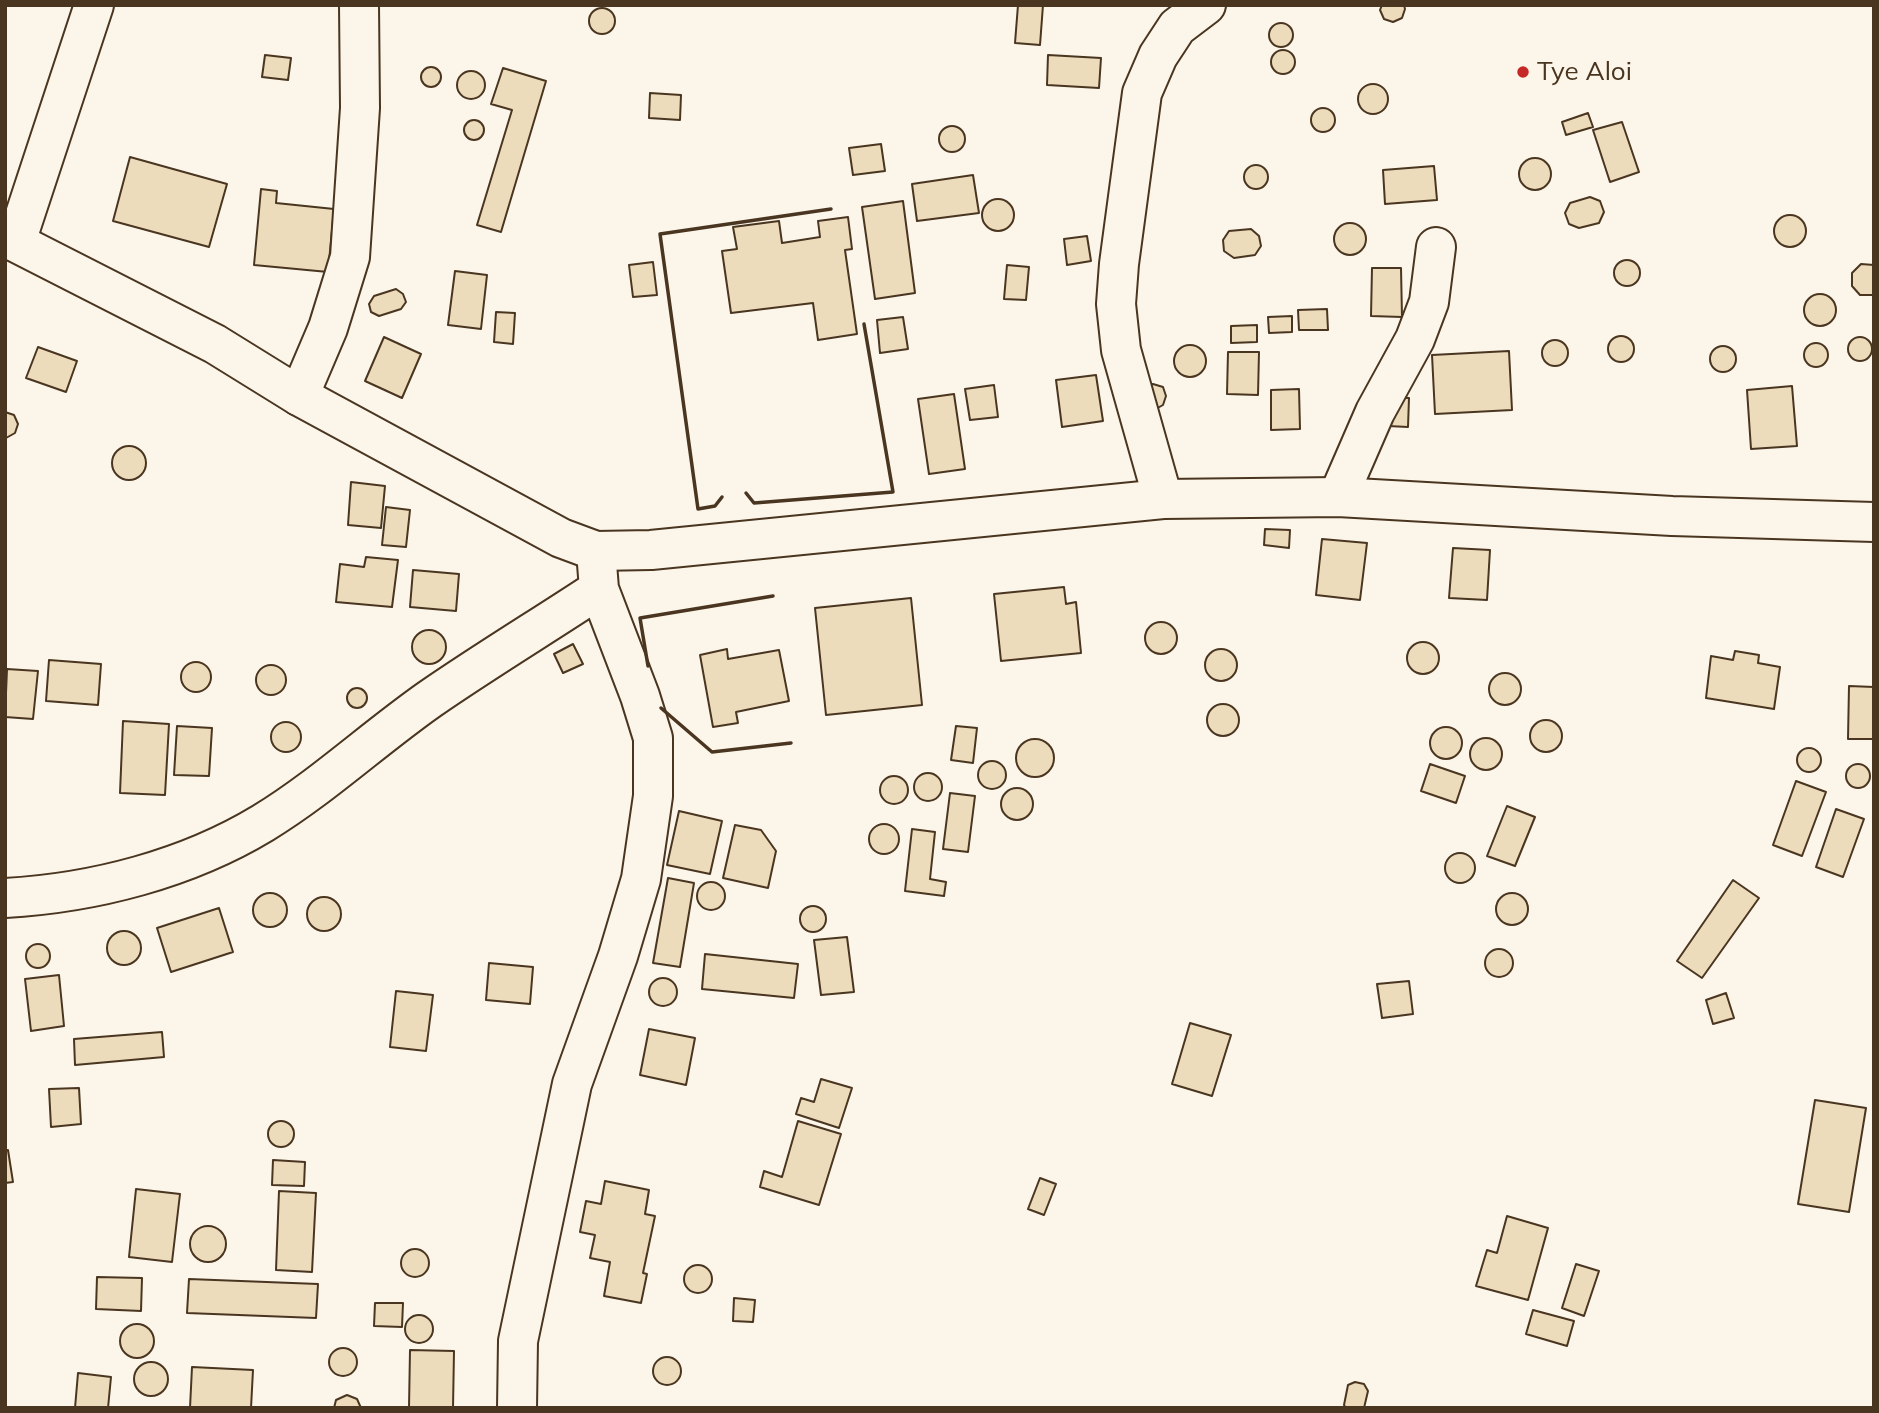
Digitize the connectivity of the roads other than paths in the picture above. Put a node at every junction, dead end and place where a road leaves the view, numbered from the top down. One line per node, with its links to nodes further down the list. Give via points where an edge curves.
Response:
1 (94, 5): 4 (street)
2 (359, 5): 6 (street, via 360,108 349,257 328,328)
3 (1206, 5): 8 (street, via 1177,27 1158,56 1143,93 1119,264 1116,304 1121,350)
4 (10, 240): 6 (street, via 215,344)
5 (1436, 247): 7 (street, via 1429,302 1415,339 1375,412)
6 (299, 396): 10 (street, via 561,538)
7 (1338, 497): 8 (street); 9 (street)
8 (1163, 499): 10 (street, via 651,550)
9 (1874, 522)
10 (596, 551): 11 (street)
11 (599, 589): 12 (street, via 429,700 264,823 196,859 123,881); 13 (street, via 653,738 653,796 641,879 572,1084 518,1341)
12 (5, 898)
13 (517, 1408)

